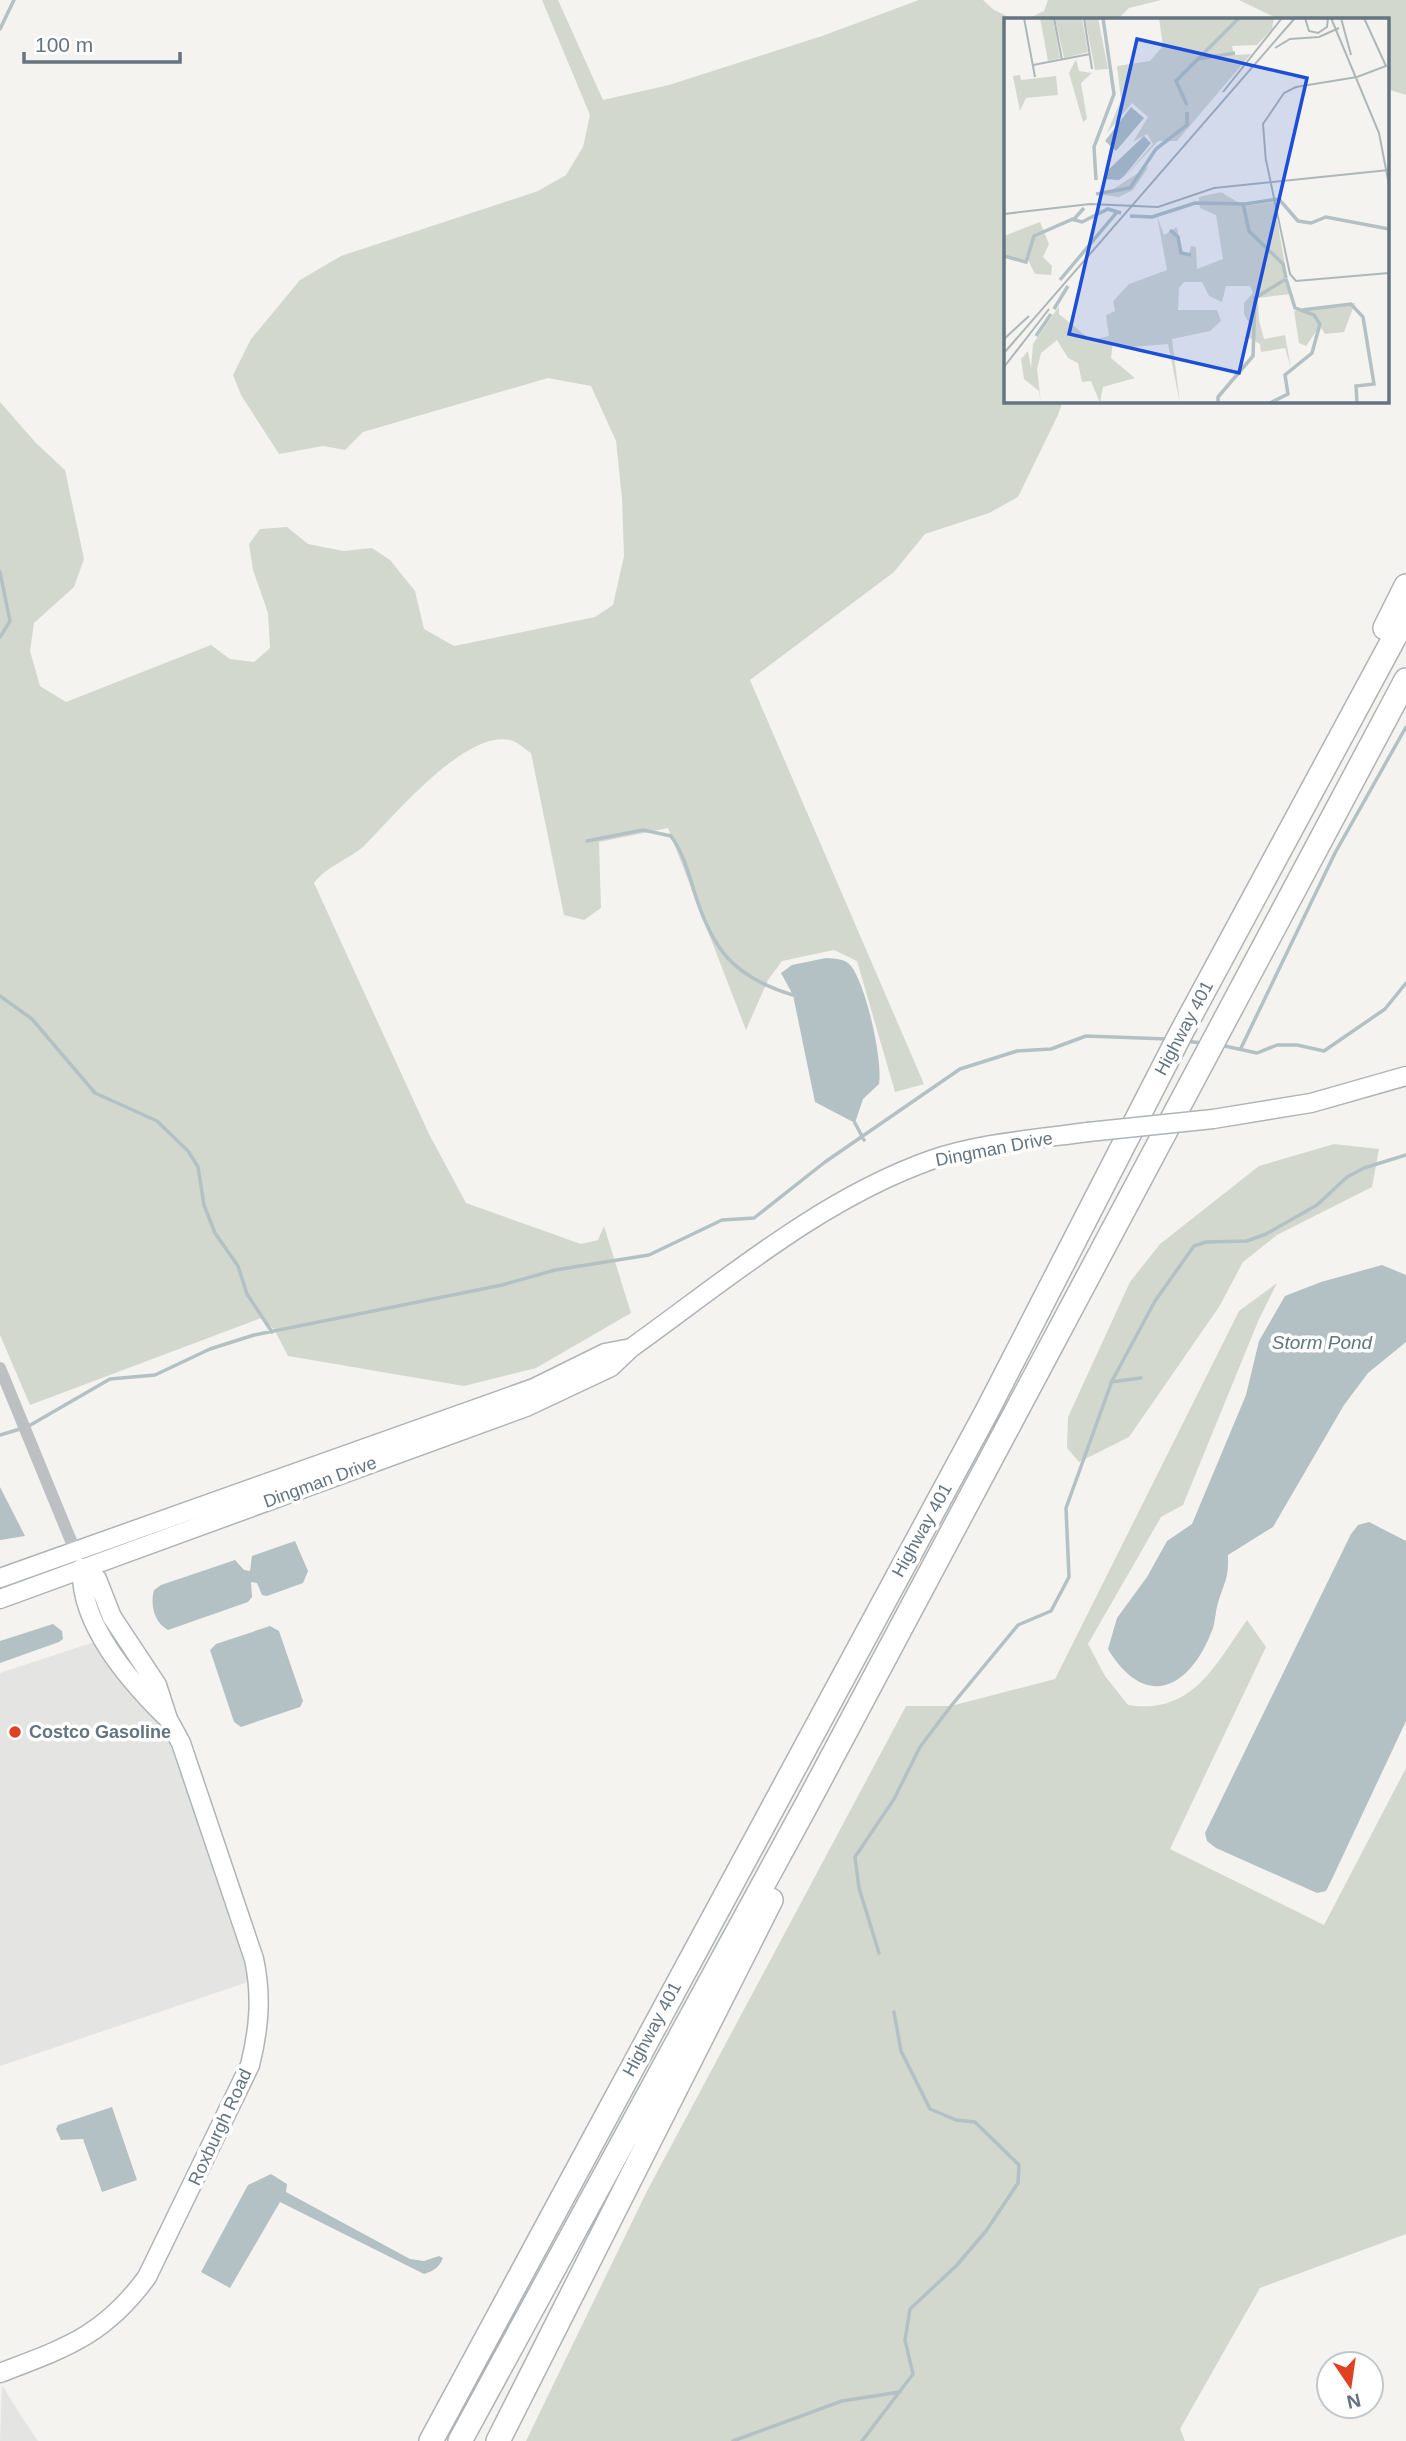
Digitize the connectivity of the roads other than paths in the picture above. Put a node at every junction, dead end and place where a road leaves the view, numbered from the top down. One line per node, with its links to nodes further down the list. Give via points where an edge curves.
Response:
1 (1406, 586): 4 (highway, via 1368,663)
2 (1406, 616): 4 (highway, Highway 401)
3 (1406, 680): 10 (highway, Highway 401)
4 (1359, 703): 12 (highway, Highway 401, via 1165,1063 987,1411)
5 (1406, 1076): 7 (main road, Dingman Drive, bridge, via 1311,1103 1088,1132 933,1159 872,1184 771,1248 611,1367 526,1406)
6 (0, 1368): 7 (street)
7 (79, 1560): 8 (main road, Dingman Drive); 9 (main road, Dingman Drive); 11 (main road, Roxburgh Road, via 81,1585 107,1644 142,1693 169,1719 181,1742 254,1959 258,2031 250,2065 148,2277 92,2334)
8 (0, 1578)
9 (0, 1599)
10 (807, 1804): 15 (highway, Highway 401); 16 (highway, via 802,1837)
11 (0, 2373)
12 (460, 2384): 13 (highway, via 428,2417); 14 (highway, Highway 401)
13 (415, 2441)
14 (431, 2441)
15 (460, 2441)
16 (498, 2441)

